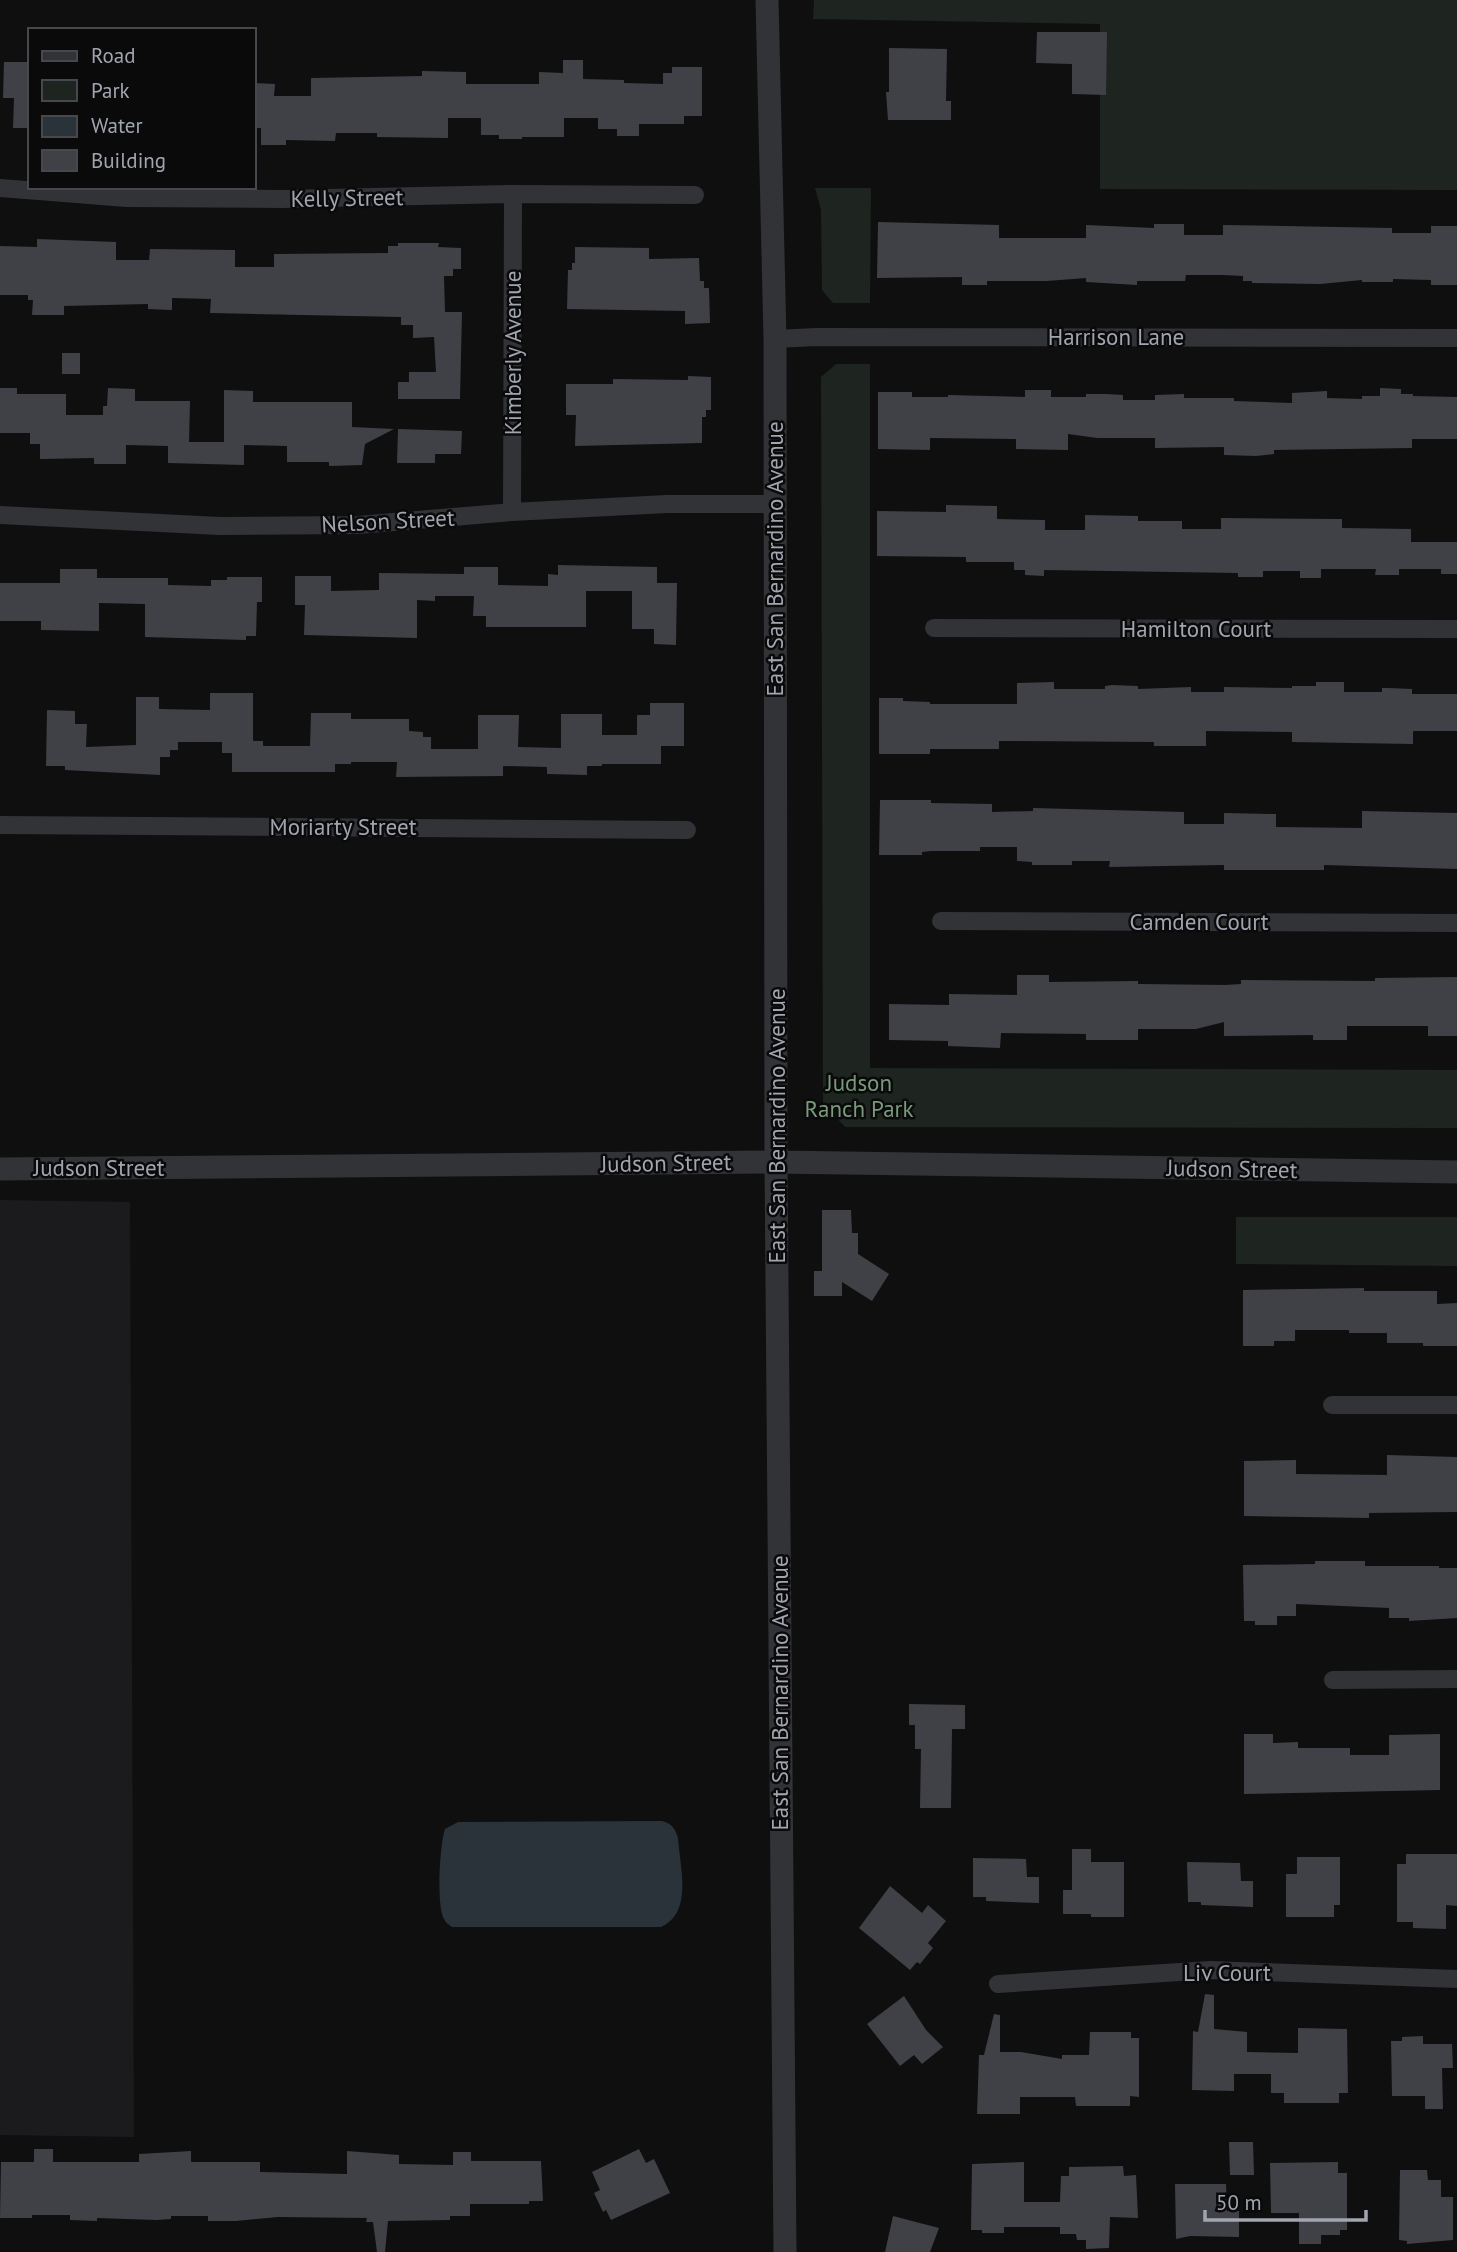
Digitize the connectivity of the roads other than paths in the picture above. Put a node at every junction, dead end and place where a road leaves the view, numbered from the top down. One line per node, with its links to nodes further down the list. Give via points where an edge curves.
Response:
1 (767, 0): 6 (street, East San Bernardino Avenue)
2 (0, 188): 3 (street, Kelly Street, via 139,198)
3 (513, 194): 4 (street, Kelly Street); 8 (street, Kimberly Avenue)
4 (695, 195)
5 (1457, 338): 6 (street, Harrison Lane)
6 (775, 339): 7 (street, East San Bernardino Avenue)
7 (775, 503): 8 (street, Nelson Street); 16 (street, East San Bernardino Avenue)
8 (512, 512): 9 (street, Nelson Street, via 358,525 220,526)
9 (0, 515)
10 (934, 628): 11 (street, Hamilton Court)
11 (1457, 629)
12 (0, 825): 13 (street, Moriarty Street)
13 (687, 830)
14 (941, 922): 15 (street, Camden Court)
15 (1457, 923)
16 (776, 1162): 17 (street, Judson Street); 18 (street, Judson Street); 25 (street, East San Bernardino Avenue)
17 (0, 1169)
18 (1457, 1172)
19 (1332, 1405): 20 (street)
20 (1457, 1405)
21 (1333, 1679): 22 (street)
22 (1457, 1679)
23 (1457, 1979): 24 (street, Liv Court, via 1210,1970)
24 (998, 1984)
25 (785, 2252)

